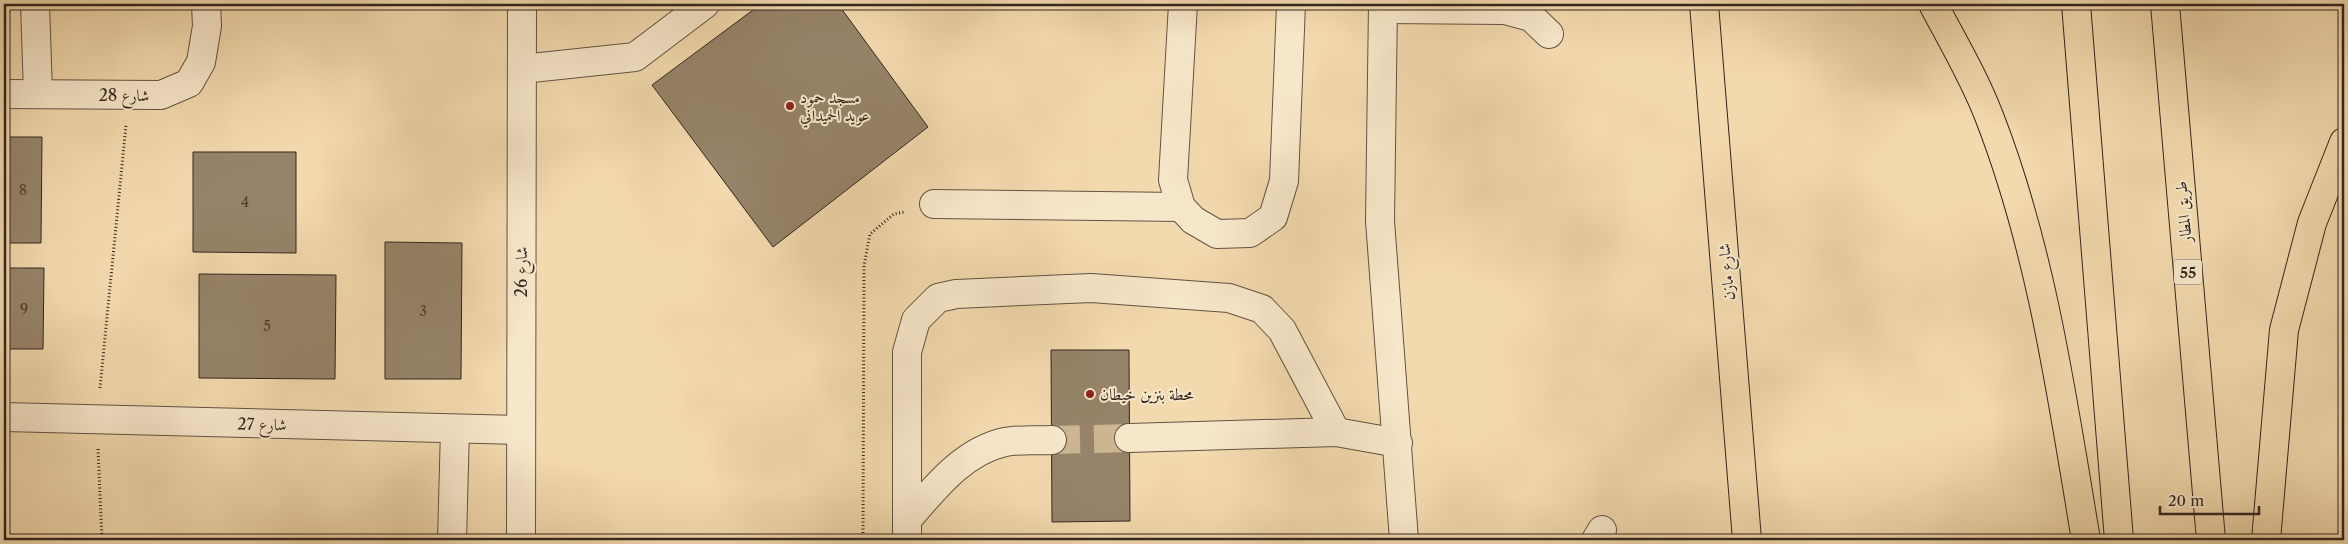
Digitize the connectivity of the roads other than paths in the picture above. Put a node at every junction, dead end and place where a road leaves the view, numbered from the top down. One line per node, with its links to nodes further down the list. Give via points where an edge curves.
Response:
1 (35, 4): 15 (street)
2 (206, 4): 15 (street, شارع 28, via 207,26 200,62 189,84 161,95)
3 (522, 4): 13 (street, شارع 26)
4 (704, 4): 13 (street, via 635,57)
5 (1182, 4): 18 (street, via 1173,180)
6 (1291, 4): 18 (street, via 1284,181 1273,217 1250,233 1217,234 1193,220)
7 (1704, 4): 30 (main road, شارع مازن)
8 (1933, 4): 31 (main road, via 1989,114 2028,238 2052,335)
9 (2076, 4): 32 (main road)
10 (2165, 4): 33 (main road, طريق المطار / 55)
11 (1383, 6): 12 (street, via 1505,10); 25 (street, via 1380,221)
12 (1542, 18)
13 (522, 69): 21 (street, شارع 26)
14 (4, 94): 15 (street, شارع 28)
15 (38, 94)
16 (2344, 142): 34 (main road, via 2312,223 2284,330)
17 (934, 204): 18 (street)
18 (1180, 207)
19 (4, 418): 20 (street, شارع 27)
20 (455, 429): 21 (street, شارع 27); 27 (street)
21 (520, 430): 28 (street, شارع 26)
22 (1336, 432): 23 (street); 25 (street); 26 (street, via 1282,330 1262,309 1229,298 1091,288 956,294 938,298 916,320 907,352)
23 (1129, 438)
24 (1052, 440): 26 (street, via 1006,442 981,451 943,478)
25 (1398, 443): 29 (street)
26 (907, 530)
27 (452, 540)
28 (522, 540)
29 (1404, 540)
30 (1747, 540)
31 (2086, 540)
32 (2119, 540)
33 (2211, 540)
34 (2266, 540)

